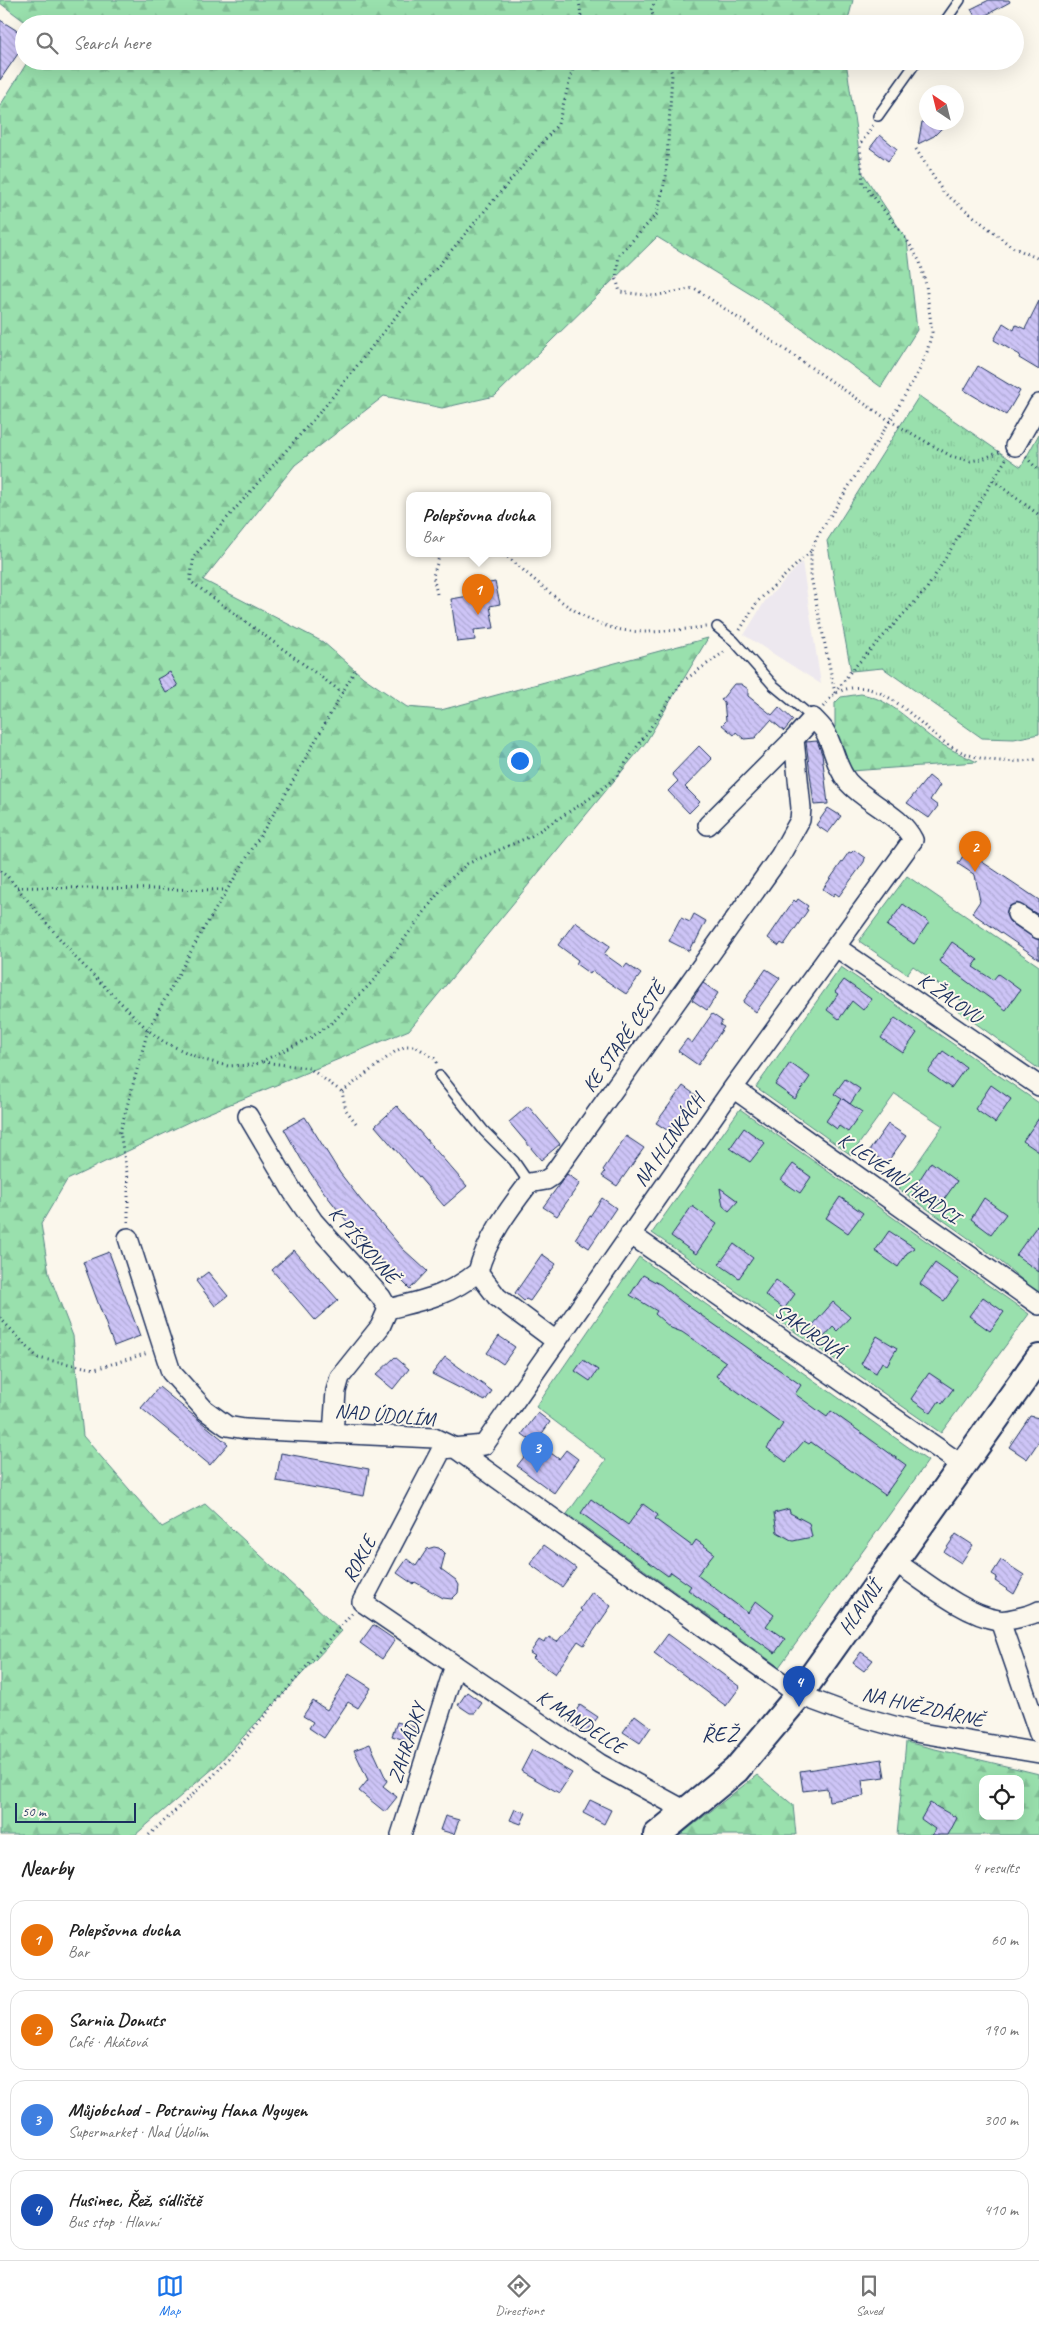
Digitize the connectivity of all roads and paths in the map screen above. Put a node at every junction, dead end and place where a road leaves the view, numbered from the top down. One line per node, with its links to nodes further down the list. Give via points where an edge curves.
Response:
1 (579, 0): 4 (path)
2 (656, 0): 5 (path, via 651,10)
3 (960, 0): 6 (lane)
4 (581, 15)
5 (653, 15)
6 (950, 15)
7 (573, 70): 26 (path, via 558,124 397,315 326,405 194,556 190,581)
8 (671, 70): 14 (path, via 666,176 657,214 619,255 616,278 620,292 654,296 694,288)
9 (911, 70): 10 (lane)
10 (878, 116): 14 (path, via 860,146 863,184 920,262 932,332 920,369)
11 (916, 149): 12 (path, via 943,192 1012,247)
12 (1039, 259)
13 (1039, 404): 15 (street)
14 (890, 421): 15 (path, via 951,456 970,461 982,460); 19 (path)
15 (1015, 446): 16 (path); 17 (path)
16 (1039, 471)
17 (993, 480): 18 (path); 27 (path, via 926,590 851,671)
18 (1039, 515)
19 (811, 551): 24 (path, via 758,601); 27 (path, via 811,578)
20 (439, 557): 22 (path, via 433,576)
21 (508, 557): 23 (path, via 574,611 605,626 631,631)
22 (436, 594)
23 (717, 627): 24 (lane)
24 (734, 641): 28 (lane, via 774,686); 39 (path, via 727,650 683,681 610,782 531,836 467,864 446,883 373,981 333,1022 310,1038)
25 (356, 670): 26 (path)
26 (343, 693): 34 (path)
27 (835, 693): 28 (path); 30 (path, via 853,688 878,692 892,699 950,746 978,758 1004,761)
28 (813, 718): 29 (street); 37 (street, NA HLINKÁCH, via 824,730 834,757 849,782 865,798 902,824 913,840)
29 (794, 739): 31 (street); 46 (street, KE STARÉ CESTĚ, via 800,820 780,856 552,1176)
30 (1039, 759)
31 (708, 825)
32 (0, 871): 33 (path)
33 (17, 887): 34 (path); 38 (path, via 76,958)
34 (227, 890): 38 (path)
35 (1017, 914): 36 (street)
36 (1039, 929)
37 (836, 947): 41 (street, K ŽALOVU); 42 (street, NA HLINKÁCH)
38 (148, 1030): 39 (path, via 164,1042 200,1059 228,1066); 48 (path, via 120,1132 128,1179)
39 (262, 1062): 43 (path, via 309,1068)
40 (440, 1076): 43 (path, via 439,1064 434,1058 415,1046 406,1046); 46 (lane, via 484,1131 514,1161)
41 (1039, 1086)
42 (733, 1088): 47 (street, NA HLINKÁCH); 50 (street, K LEVÉMU HRADCI)
43 (342, 1092): 45 (path, via 346,1110)
44 (248, 1116): 51 (street, K PÍSKOVNĚ, via 313,1221)
45 (356, 1123)
46 (529, 1183): 49 (street, via 488,1246)
47 (630, 1234): 53 (street, NA HLINKÁCH); 58 (street, SAKUROVÁ)
48 (128, 1238): 54 (street, NAD ÚDOLÍM)
49 (478, 1272): 51 (street, via 441,1295); 53 (street, via 498,1297)
50 (1039, 1305)
51 (388, 1309): 56 (street, K PÍSKOVNĚ, via 380,1327 340,1377)
52 (0, 1318): 54 (path, via 38,1358 86,1368 95,1369)
53 (556, 1341): 57 (street, NA HLINKÁCH, via 484,1445)
54 (162, 1349): 56 (street, NAD ÚDOLÍM, via 171,1372 206,1410 227,1426)
55 (1039, 1358): 58 (street, HLAVNÍ)
56 (333, 1434): 57 (street, NAD ÚDOLÍM, via 434,1438)
57 (454, 1448): 60 (street, ROKLE, via 442,1449); 64 (street, NAD ÚDOLÍM)
58 (962, 1465): 59 (street, HLAVNÍ)
59 (894, 1561): 62 (street, via 961,1604); 64 (street, HLAVNÍ)
60 (362, 1602): 63 (street, ROKLE); 68 (path, via 216,1774)
61 (1039, 1611): 62 (street)
62 (1000, 1621): 65 (street)
63 (455, 1665): 67 (street, K MANDELCE, via 600,1764); 69 (street, ZAHRÁDKY)
64 (799, 1695): 66 (street, NA HVĚZDÁRNĚ, via 915,1732); 67 (street, HLAVNÍ, via 736,1770)
65 (1039, 1734)
66 (1039, 1753)
67 (686, 1811): 70 (street, HLAVNÍ)
68 (149, 1835)
69 (401, 1835)
70 (657, 1835)

